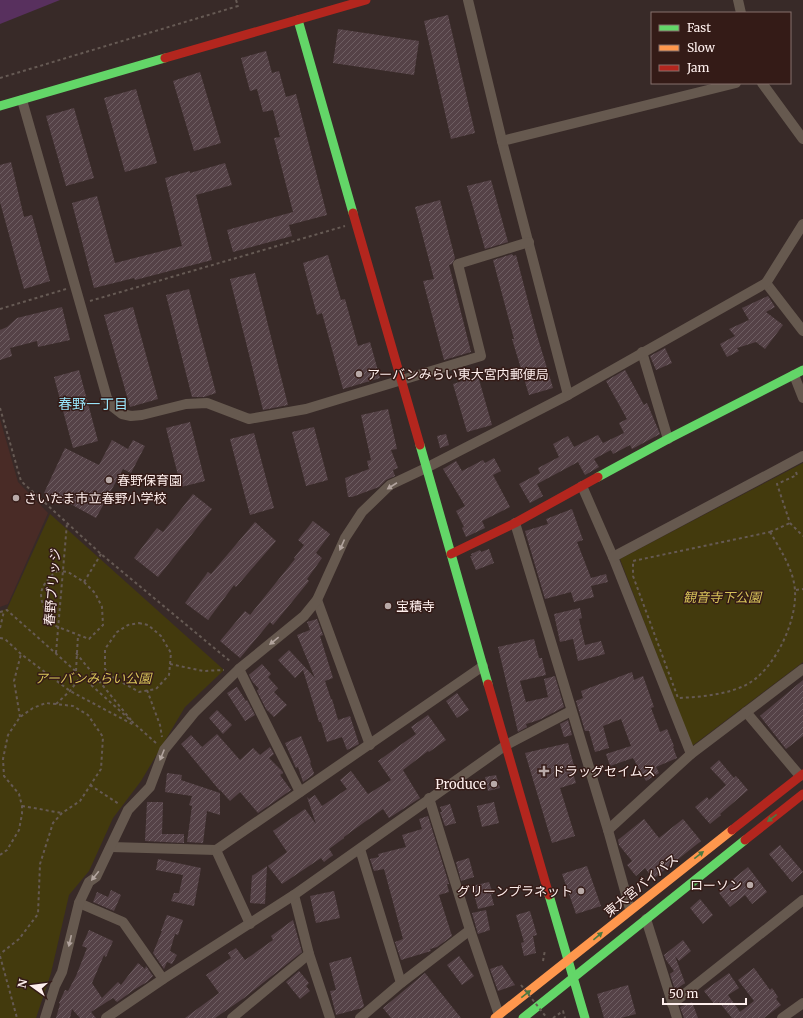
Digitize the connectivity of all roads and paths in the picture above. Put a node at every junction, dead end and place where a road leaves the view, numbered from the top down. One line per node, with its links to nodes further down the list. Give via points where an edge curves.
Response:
1 (236, 0): 7 (path, via 238,6)
2 (366, 0): 6 (main road)
3 (468, 0): 13 (street)
4 (738, 0): 5 (street)
5 (741, 12)
6 (298, 20): 10 (main road); 14 (main road)
7 (0, 78)
8 (732, 84): 13 (street)
9 (763, 84): 12 (street)
10 (22, 100): 11 (main road); 18 (street)
11 (0, 106)
12 (803, 139)
13 (502, 141): 16 (street)
14 (356, 223): 19 (path); 24 (main road)
15 (803, 224): 17 (street)
16 (529, 242): 24 (street, via 458,264 481,356); 25 (street)
17 (766, 283): 21 (street); 22 (street)
18 (75, 286): 19 (street); 20 (path)
19 (81, 304): 24 (street, via 107,398 122,414 142,415 186,404 207,403 249,419 306,409)
20 (0, 309)
21 (803, 331)
22 (642, 352): 25 (street); 28 (street)
23 (799, 373): 26 (street); 28 (main road)
24 (401, 380): 31 (main road)
25 (568, 394): 31 (street)
26 (803, 398)
27 (0, 408): 33 (path, via 20,481)
28 (668, 439): 32 (main road)
29 (803, 456): 30 (street)
30 (790, 463): 35 (path, via 797,475 778,484); 40 (street)
31 (426, 468): 39 (main road); 44 (street, one-way to 44, via 390,485 362,512 345,538)
32 (582, 486): 34 (main road); 40 (street)
33 (67, 523): 38 (path); 50 (path, 春野ブリッジ, bridge)
34 (515, 523): 39 (main road); 62 (street)
35 (790, 523): 36 (path); 37 (path)
36 (770, 532): 43 (path, via 783,554); 43 (path, via 633,560 633,576 678,698 722,693 745,685 760,675 782,646 793,617)
37 (803, 536)
38 (101, 554): 41 (path); 55 (path)
39 (451, 554): 54 (main road)
40 (613, 557): 70 (street)
41 (84, 582): 48 (path, via 95,593 102,607 103,624 89,639); 48 (path, via 68,572 57,571 42,588 41,597 53,625)
42 (803, 589): 43 (path)
43 (796, 590)
44 (317, 600): 55 (street, one-way to 55, via 304,616); 67 (street)
45 (4, 611): 46 (path); 47 (path); 50 (path, via 7,610)
46 (0, 612)
47 (0, 628)
48 (78, 635): 51 (path)
49 (0, 638): 52 (path, via 5,639)
50 (56, 653): 57 (path)
51 (76, 653): 57 (path); 66 (path)
52 (21, 654): 60 (path); 64 (path, via 14,681)
53 (170, 664): 55 (path, via 203,670); 59 (path, via 169,675 156,689); 59 (path, via 171,653 161,636 148,625 128,625 116,632 105,649 105,669 111,676 139,692)
54 (483, 666): 67 (street); 68 (main road)
55 (239, 669): 69 (street, via 194,713); 73 (street)
56 (803, 669): 63 (street)
57 (76, 671): 58 (path)
58 (81, 676): 60 (path); 66 (path)
59 (147, 690): 65 (path)
60 (70, 691): 61 (path); 66 (path)
61 (56, 704): 64 (path, via 46,703); 72 (path, via 73,706 88,716 103,737 101,769)
62 (571, 711): 68 (street); 79 (street)
63 (746, 712): 70 (street); 71 (street)
64 (20, 717): 76 (path, via 8,736 3,759 4,776 20,794)
65 (160, 725)
66 (136, 726): 69 (path)
67 (370, 745): 73 (street)
68 (506, 745): 75 (street); 93 (main road)
69 (164, 750): 77 (street, one-way to 77, via 150,787)
70 (691, 754): 79 (street)
71 (802, 775): 87 (main road, 東大宮バイパス, one-way to 71)
72 (90, 785): 77 (path); 78 (path, via 80,801)
73 (300, 792): 82 (street)
74 (803, 794): 88 (main road, one-way to 88)
75 (429, 798): 81 (street); 90 (street)
76 (22, 806): 78 (path); 83 (path, via 19,830 7,850)
77 (128, 810): 80 (street)
78 (62, 813): 92 (path, via 53,823 40,864 38,914 19,939)
79 (608, 830): 87 (street)
80 (111, 847): 82 (street); 86 (street, one-way to 86)
81 (360, 849): 84 (street); 96 (street)
82 (216, 850): 89 (street)
83 (0, 855)
84 (294, 895): 89 (street); 91 (street)
85 (803, 900): 99 (street)
86 (79, 903): 95 (street, via 123,922); 102 (street, one-way to 102, via 62,972)
87 (630, 909): 93 (main road, 東大宮バイパス, one-way to 87)
88 (646, 919): 94 (main road); 99 (street)
89 (250, 924): 95 (street)
90 (470, 930): 96 (street); 100 (street)
91 (309, 954): 104 (street); 105 (street)
92 (0, 955): 101 (path)
93 (568, 961): 94 (main road); 100 (main road, 東大宮バイパス, one-way to 93)
94 (573, 976): 107 (main road); 111 (main road)
95 (163, 979): 103 (street)
96 (401, 983): 106 (street)
97 (521, 985): 108 (path, bridge)
98 (803, 1003): 113 (street)
99 (672, 1004): 112 (street)
100 (497, 1016)
101 (17, 1018)
102 (45, 1018)
103 (106, 1018)
104 (232, 1018)
105 (330, 1018)
106 (360, 1018)
107 (523, 1018)
108 (547, 1018)
109 (553, 1018): 110 (path, via 563,1011)
110 (565, 1018)
111 (585, 1018)
112 (677, 1018)
113 (782, 1018)

